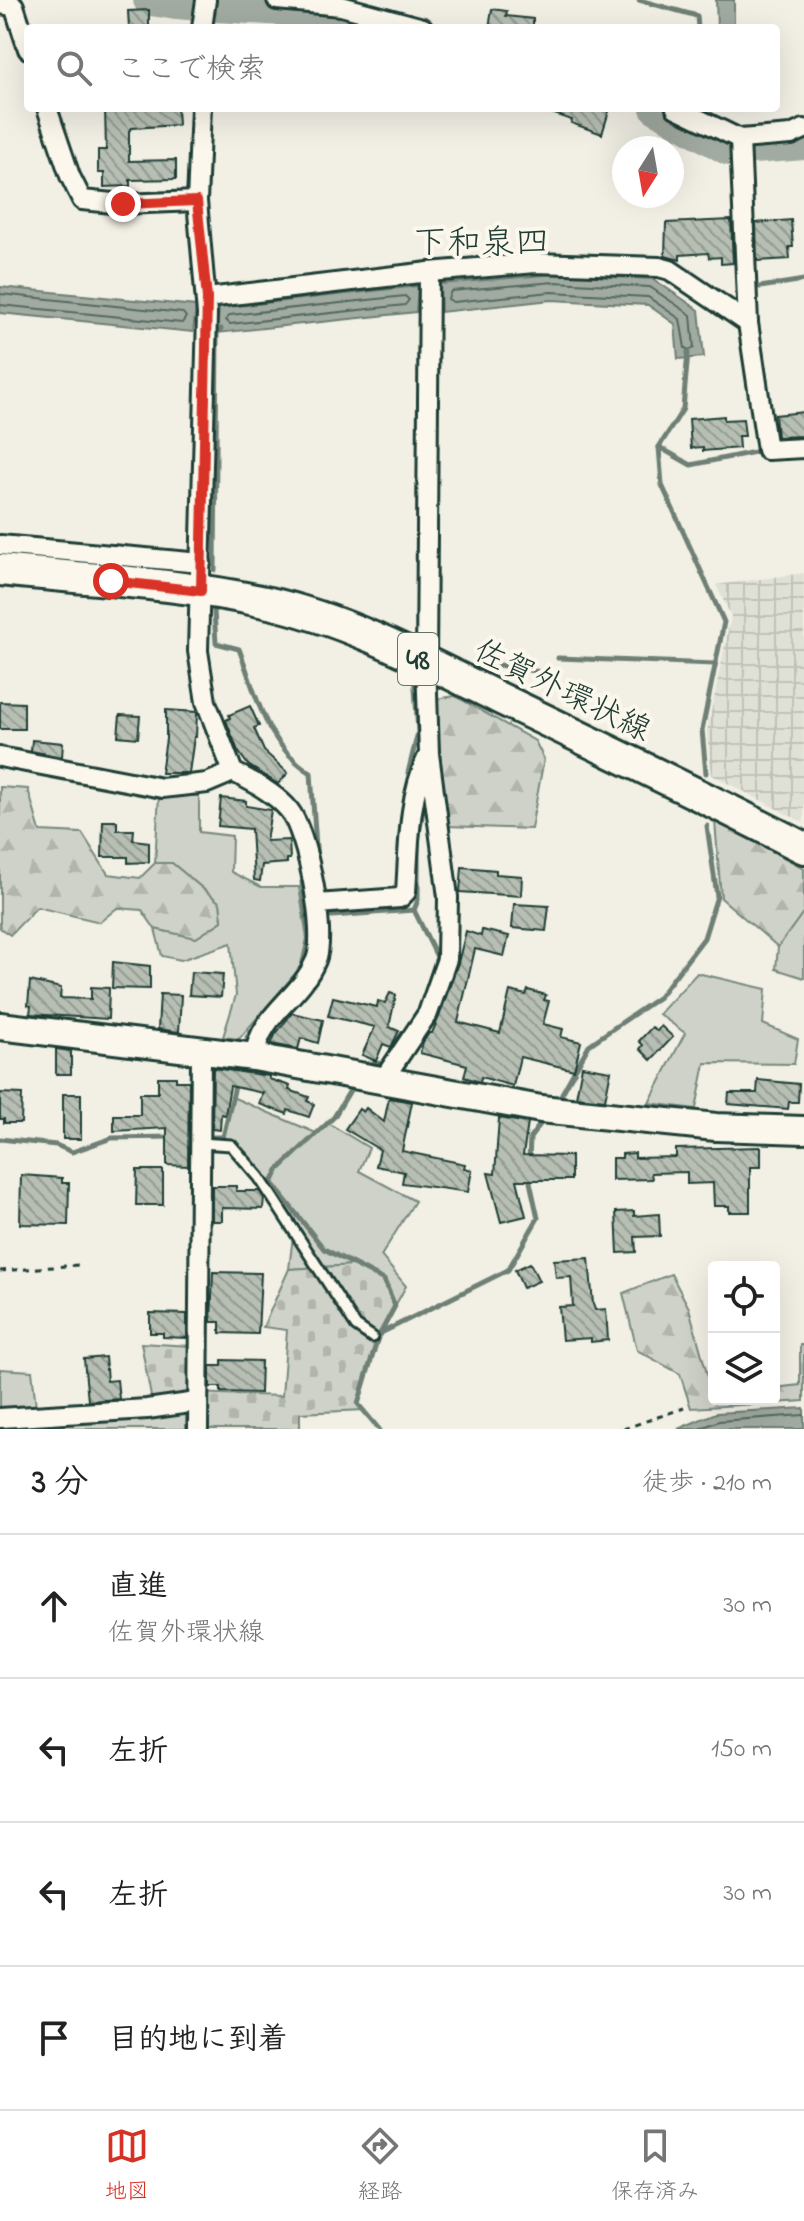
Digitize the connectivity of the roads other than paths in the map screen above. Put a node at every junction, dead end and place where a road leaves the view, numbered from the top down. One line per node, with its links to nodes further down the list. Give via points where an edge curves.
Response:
1 (277, 0): 3 (street, via 341,6)
2 (0, 4): 4 (street, via 14,6)
3 (408, 24)
4 (24, 37)
5 (48, 112): 10 (street, via 82,200)
6 (201, 112): 10 (street)
7 (684, 112): 9 (street)
8 (804, 129): 9 (street)
9 (740, 139): 13 (street)
10 (197, 201): 12 (street)
11 (429, 289): 12 (street); 13 (street, via 536,263 659,267); 18 (street)
12 (207, 313): 17 (street)
13 (748, 323): 14 (street, via 767,450)
14 (804, 448)
15 (0, 545): 17 (street)
16 (0, 570): 17 (main road, 佐賀外環状線 / 48)
17 (201, 577): 18 (main road, 佐賀外環状線 / 48, via 354,629); 21 (street, via 198,651 206,702)
18 (426, 662): 19 (street); 22 (main road, 佐賀外環状線 / 48)
19 (429, 754): 23 (street, via 411,822 406,892 400,898); 27 (street, via 448,897 447,959 428,1013)
20 (0, 757): 21 (street, via 162,788 207,783)
21 (233, 772): 23 (street, via 289,810 300,831)
22 (804, 848)
23 (317, 904): 26 (street, via 318,957 306,980 257,1039)
24 (0, 1026): 25 (street)
25 (201, 1052): 26 (street); 29 (street)
26 (254, 1057): 27 (street)
27 (383, 1080): 28 (street, via 541,1109 716,1127)
28 (804, 1130)
29 (200, 1143): 30 (lane, via 231,1145 259,1177 356,1326); 31 (street)
30 (372, 1337)
31 (197, 1402): 32 (street); 33 (street)
32 (0, 1418)
33 (198, 1429)

